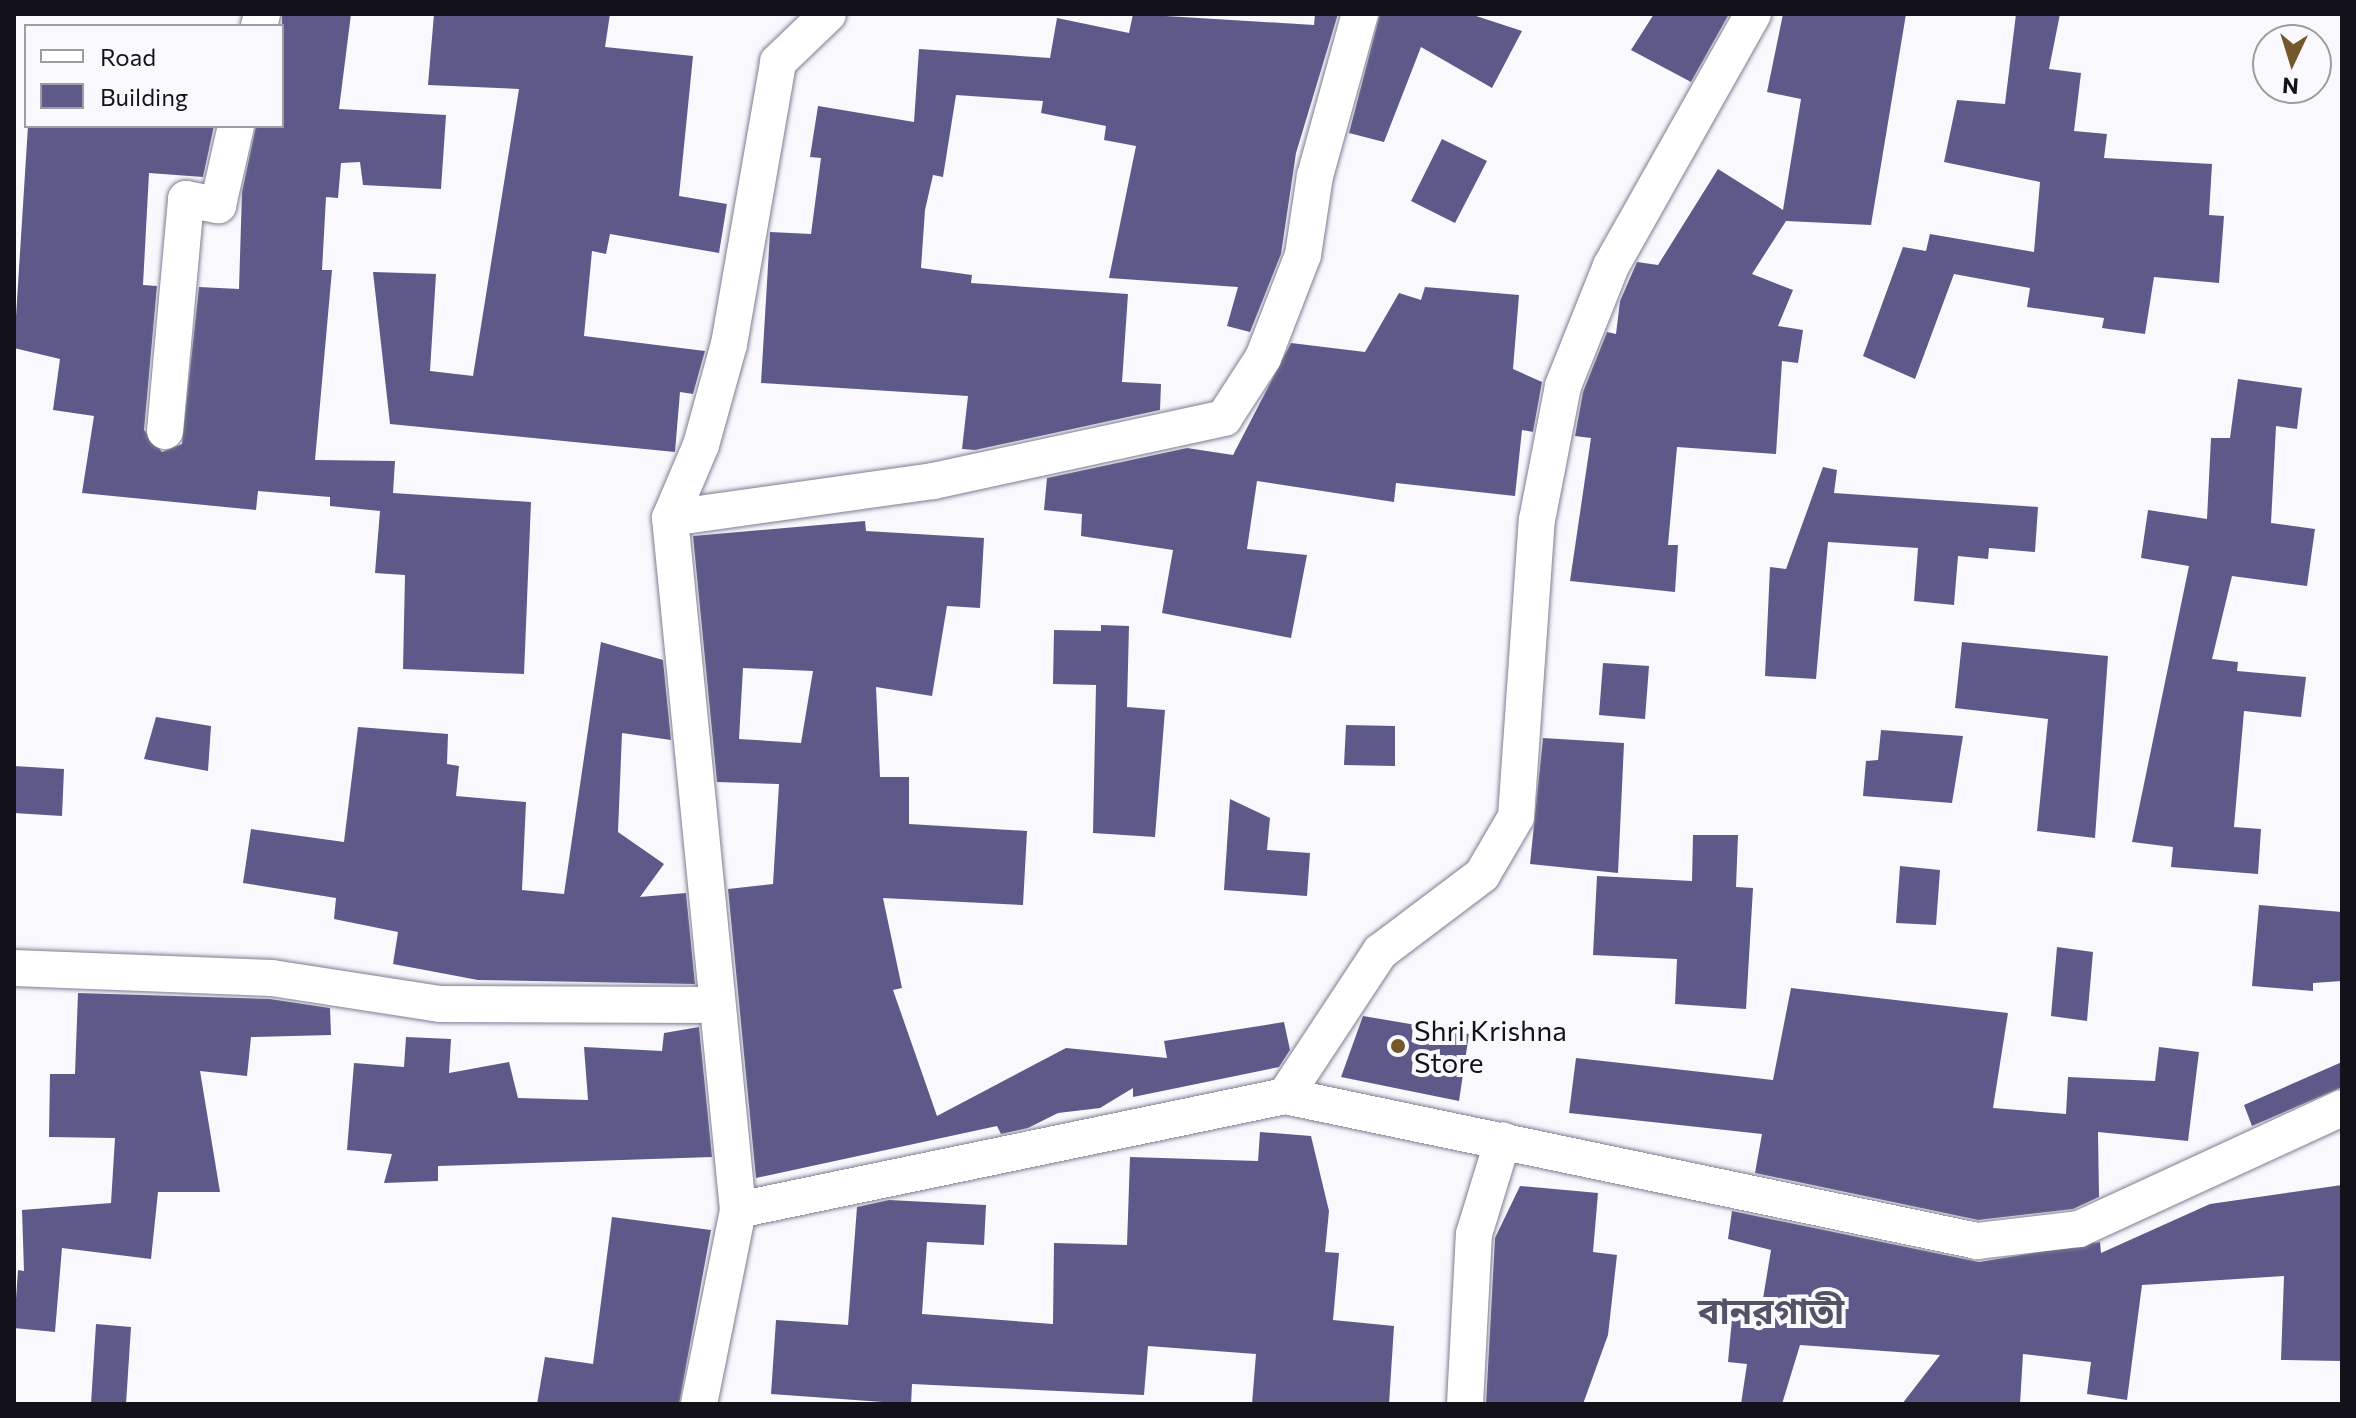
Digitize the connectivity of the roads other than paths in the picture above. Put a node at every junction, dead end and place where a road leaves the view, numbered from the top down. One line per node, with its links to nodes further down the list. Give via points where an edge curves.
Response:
1 (828, 14): 6 (street, via 778,62 729,344 701,445)
2 (1360, 14): 6 (street, via 1315,176 1303,255 1263,358 1224,418 933,481)
3 (1753, 14): 9 (street, via 1611,266 1563,386 1537,520 1516,817 1482,875 1380,952)
4 (236, 128): 5 (street, via 218,205 186,199)
5 (165, 431)
6 (670, 518): 8 (street)
7 (14, 968): 8 (street, via 272,978 440,1004)
8 (715, 1005): 12 (street)
9 (1285, 1096): 11 (street); 12 (street)
10 (2342, 1108): 11 (street, via 2079,1229 1977,1241)
11 (1503, 1140): 14 (street, via 1474,1234)
12 (738, 1210): 13 (street)
13 (699, 1404)
14 (1465, 1404)

